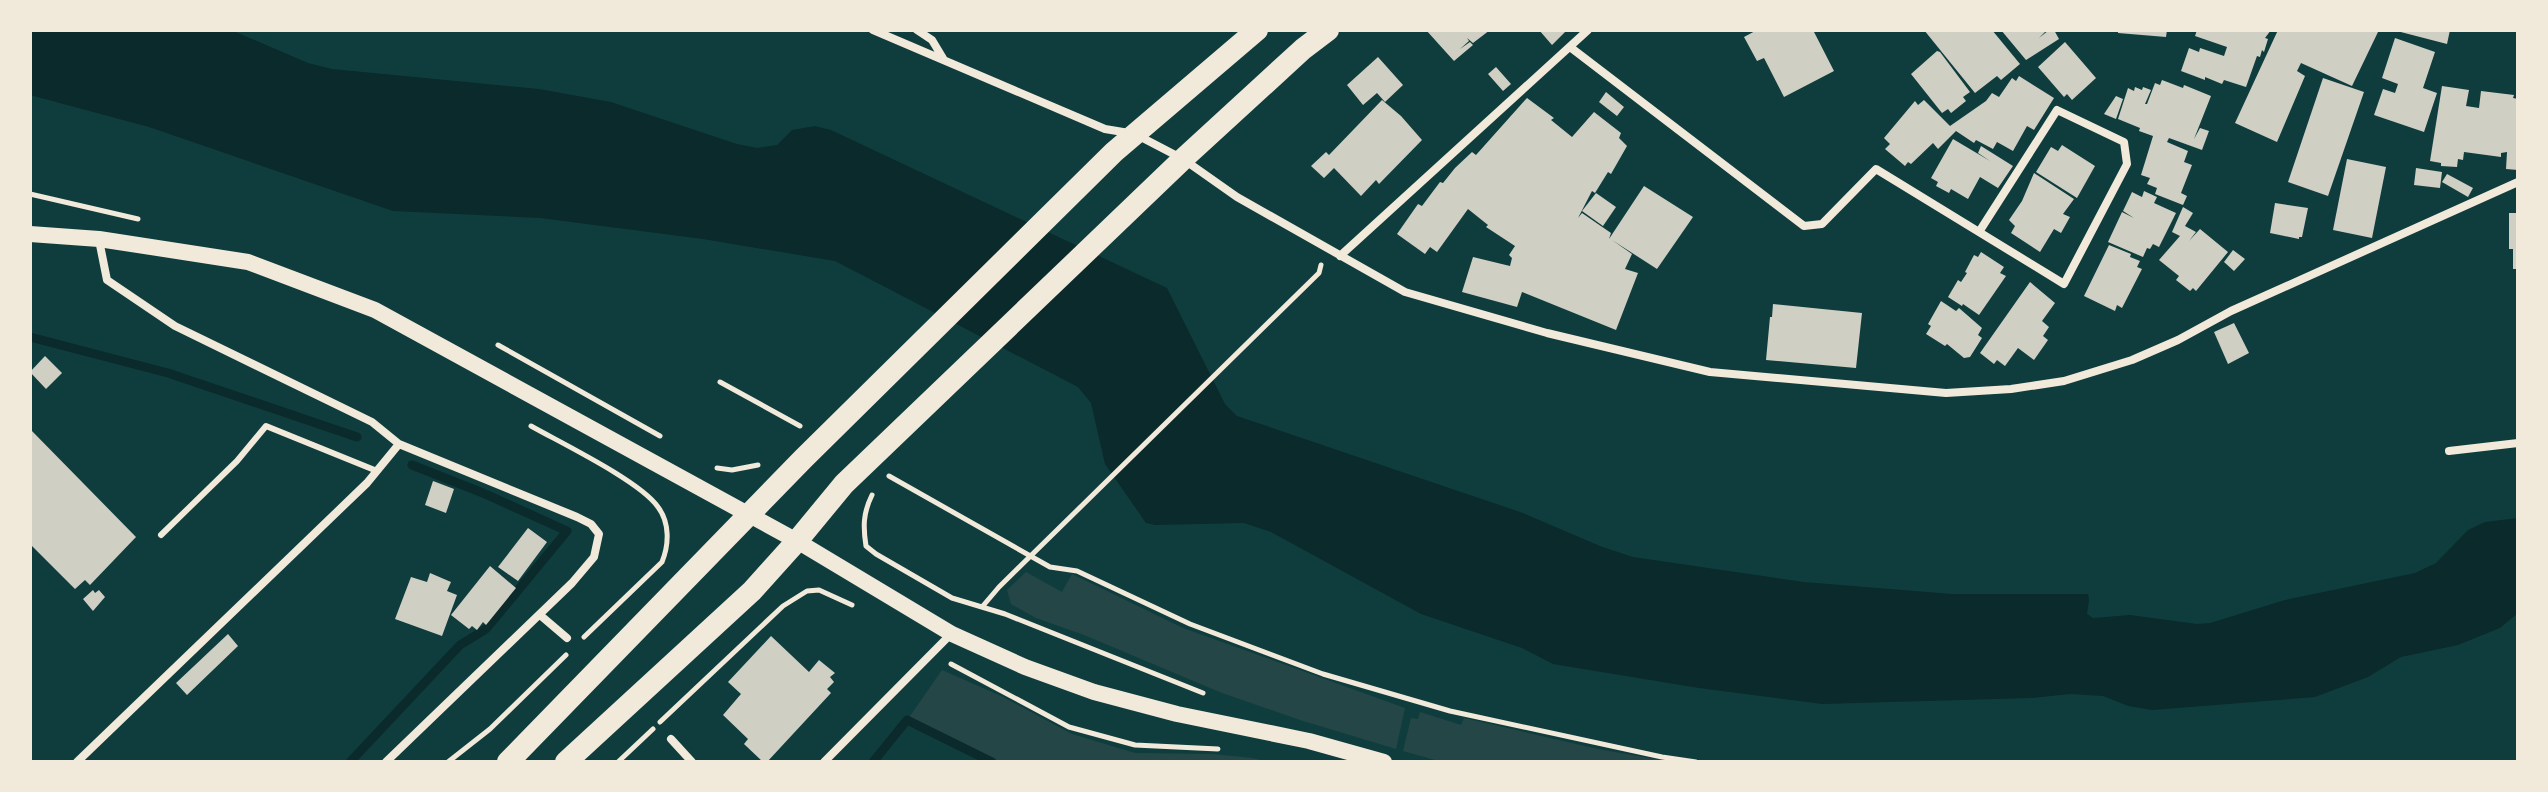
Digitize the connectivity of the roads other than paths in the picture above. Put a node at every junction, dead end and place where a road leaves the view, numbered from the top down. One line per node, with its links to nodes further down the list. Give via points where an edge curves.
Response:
1 (873, 30): 7 (street)
2 (917, 30): 7 (street, via 932,40)
3 (1257, 30): 8 (highway)
4 (1328, 30): 9 (highway)
5 (1588, 30): 6 (street)
6 (1570, 47): 11 (street, via 1804,226 1822,224 1876,169); 14 (street)
7 (945, 61): 8 (street, via 1105,129)
8 (1135, 134): 9 (street); 19 (highway)
9 (1183, 159): 14 (street); 21 (highway, via 844,484)
10 (2518, 182): 14 (street, via 2132,360 2064,381 1959,393 1710,372 1405,292)
11 (1979, 232): 11 (street, via 2064,284 2127,164 2124,142 2057,110)
12 (30, 234): 13 (main road)
13 (99, 239): 16 (street, via 107,280 118,288 175,326 372,422); 19 (main road, via 248,262 375,310)
14 (1340, 256)
15 (2518, 443): 17 (street)
16 (399, 444): 18 (street); 22 (street, via 591,524 599,534 594,557)
17 (2449, 451)
18 (377, 471): 20 (lane, via 266,426); 26 (street)
19 (747, 515): 21 (main road); 28 (highway)
20 (161, 535)
21 (797, 541): 23 (main road); 29 (highway, via 752,591)
22 (540, 615): 24 (street); 27 (street)
23 (952, 634): 31 (street); 32 (main road, via 1094,692)
24 (567, 638)
25 (671, 739): 30 (street)
26 (77, 762)
27 (386, 762)
28 (508, 762)
29 (566, 762)
30 (692, 762)
31 (824, 762)
32 (1384, 762)

